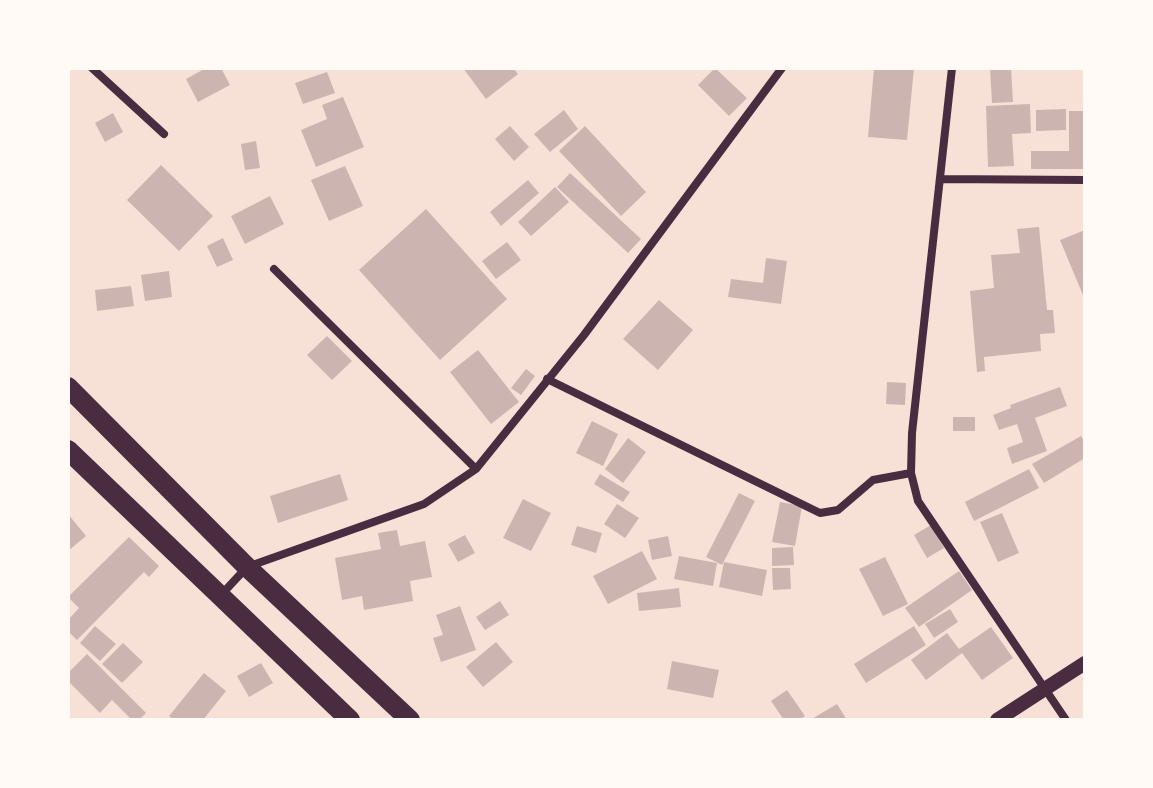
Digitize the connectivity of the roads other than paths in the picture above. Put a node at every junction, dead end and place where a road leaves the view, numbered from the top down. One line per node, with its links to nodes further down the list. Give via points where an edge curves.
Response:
1 (92, 68): 4 (street)
2 (782, 68): 8 (street)
3 (952, 68): 5 (street)
4 (164, 134)
5 (940, 179): 6 (street); 12 (street)
6 (1085, 180)
7 (274, 269): 11 (street)
8 (547, 379): 11 (street); 12 (street, via 820,513 838,510 873,480)
9 (68, 387): 13 (main road)
10 (69, 453): 14 (main road)
11 (476, 469): 13 (street, via 424,504)
12 (911, 473): 16 (street, via 918,501)
13 (247, 567): 14 (street); 18 (main road)
14 (220, 596): 17 (main road)
15 (1085, 663): 16 (street)
16 (1045, 690): 19 (street); 20 (street)
17 (350, 720)
18 (410, 720)
19 (997, 720)
20 (1066, 720)

